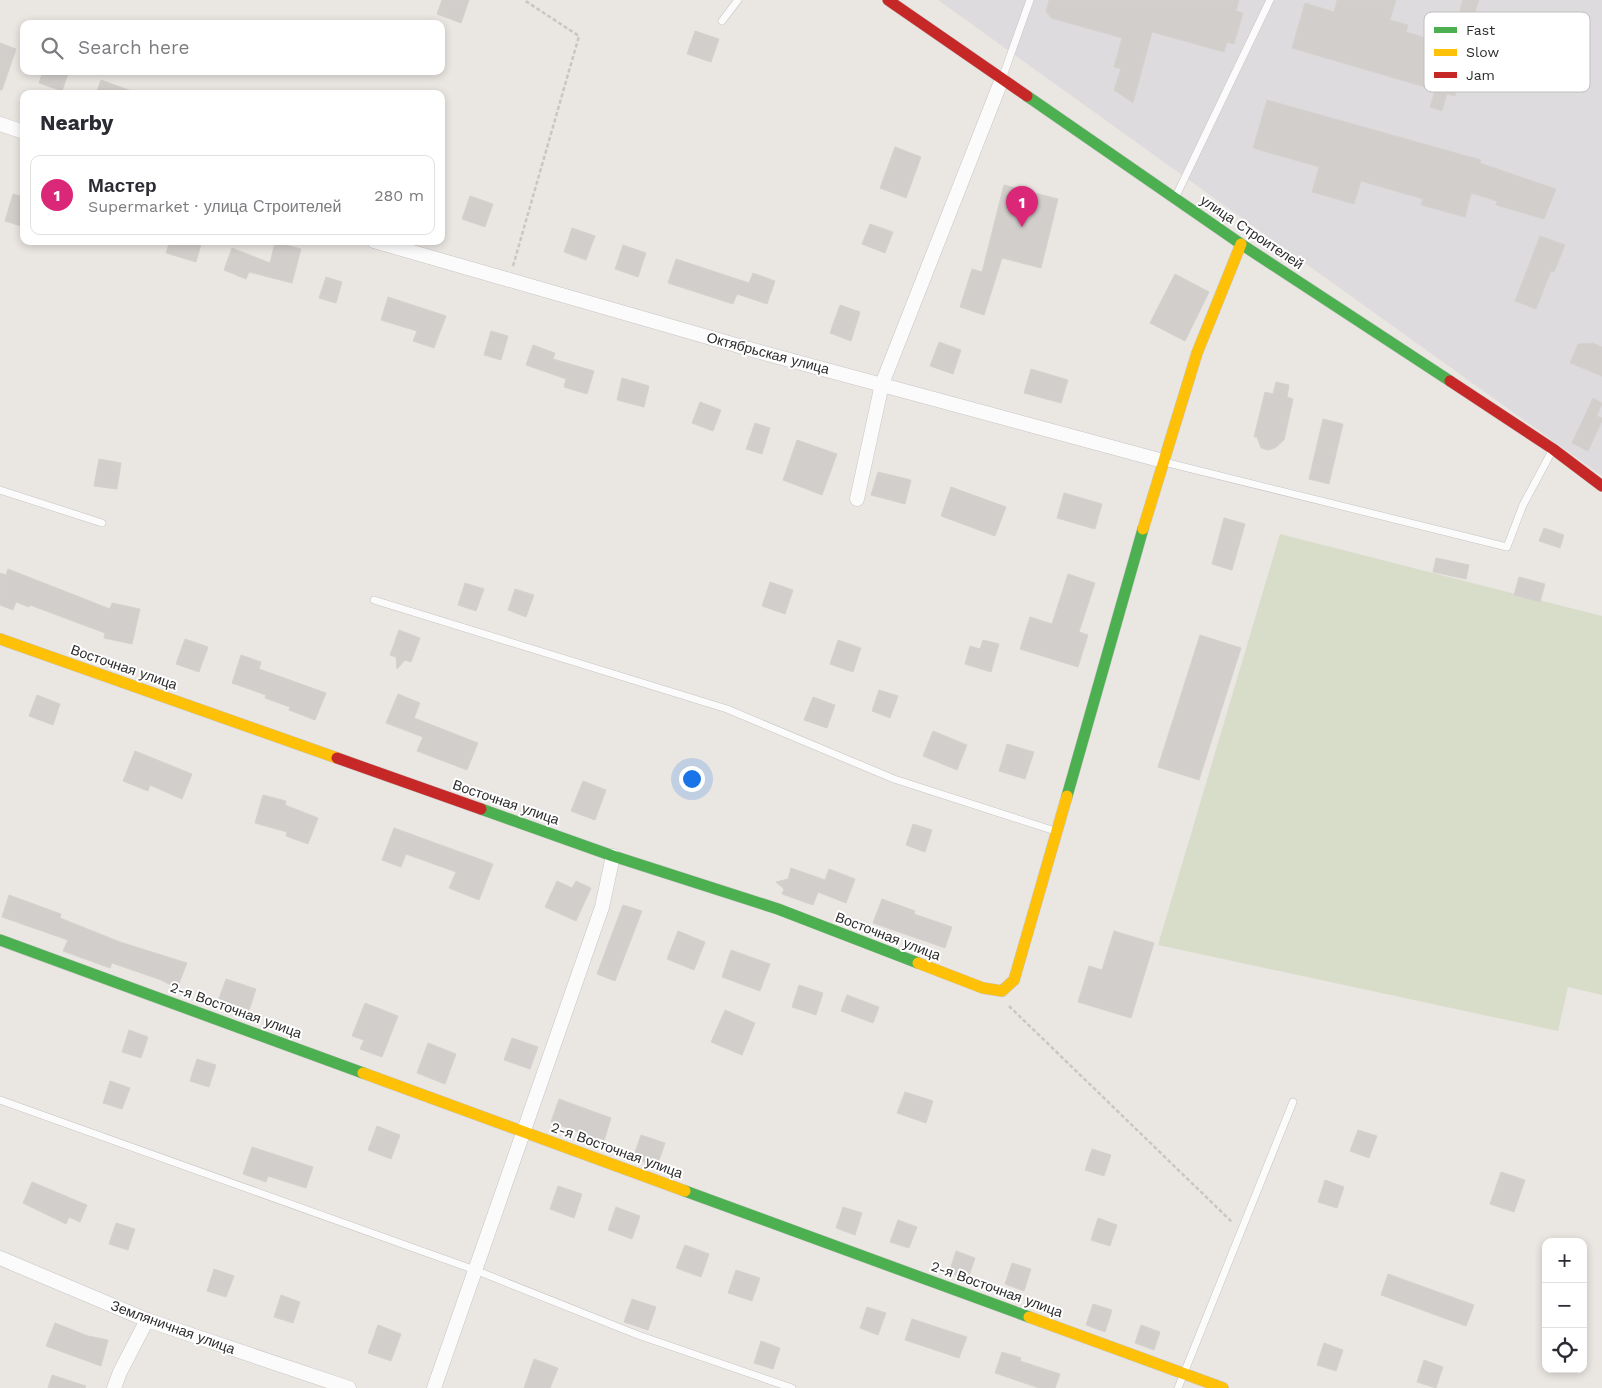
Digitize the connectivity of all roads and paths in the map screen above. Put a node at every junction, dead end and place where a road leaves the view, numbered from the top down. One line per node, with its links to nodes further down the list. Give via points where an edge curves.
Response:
1 (524, 0): 13 (path, via 578,36)
2 (738, 0): 6 (lane)
3 (888, 0): 7 (street, улица Строителей)
4 (1030, 0): 7 (lane)
5 (1270, 0): 10 (lane)
6 (722, 21)
7 (1002, 79): 10 (street, улица Строителей); 14 (street)
8 (0, 124): 9 (street)
9 (20, 131)
10 (1174, 199): 11 (street, улица Строителей)
11 (1241, 244): 15 (street, улица Строителей); 16 (street, via 1197,353)
12 (388, 245): 13 (street, Октябрьская улица)
13 (509, 280): 14 (street, Октябрьская улица)
14 (882, 384): 16 (street, Октябрьская улица); 19 (street)
15 (1553, 449): 16 (lane, via 1523,504 1507,547); 17 (street, улица Строителей)
16 (1162, 461): 23 (street)
17 (1602, 486)
18 (0, 490): 20 (lane)
19 (857, 499)
20 (102, 523)
21 (374, 600): 23 (lane, via 726,709 894,779)
22 (0, 639): 24 (street, Восточная улица)
23 (1058, 832): 26 (street, via 1014,980)
24 (613, 856): 26 (street, Восточная улица, via 778,910 983,988); 29 (street, via 602,907)
25 (0, 940): 29 (street, 2-я Восточная улица)
26 (997, 990): 30 (path)
27 (0, 1100): 32 (lane)
28 (1293, 1102): 30 (lane)
29 (522, 1131): 32 (street); 34 (street, 2-я Восточная улица)
30 (1241, 1231): 34 (lane)
31 (0, 1258): 33 (street, Земляничная улица)
32 (475, 1270): 37 (street); 38 (lane, via 638,1334)
33 (147, 1320): 35 (street); 36 (street, Земляничная улица)
34 (1184, 1373): 39 (lane); 40 (street, 2-я Восточная улица)
35 (114, 1388)
36 (349, 1388)
37 (434, 1388)
38 (792, 1388)
39 (1178, 1388)
40 (1223, 1388)

